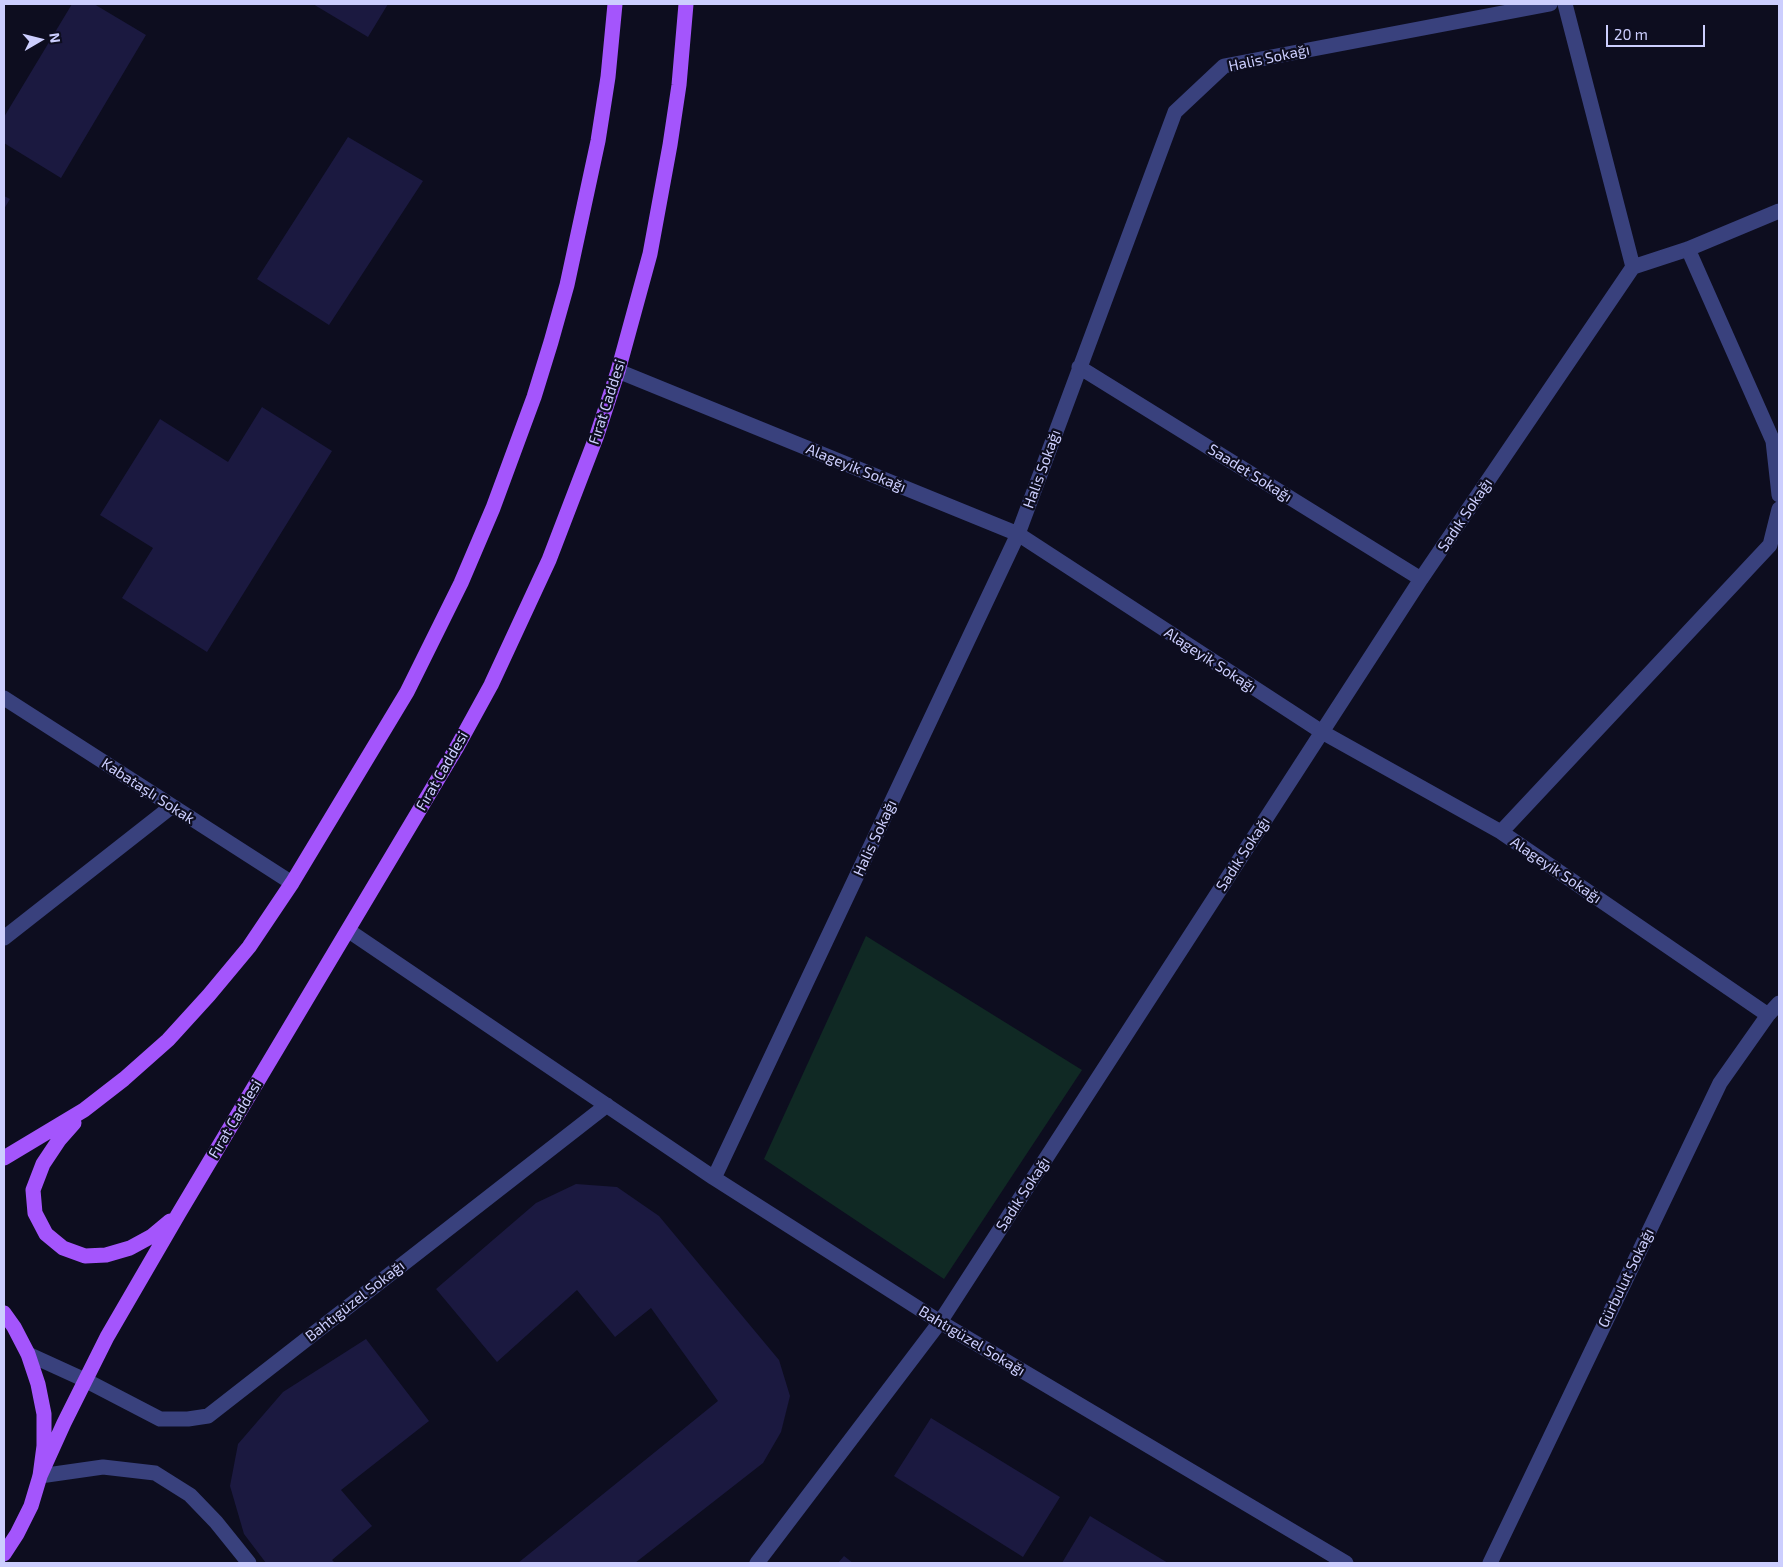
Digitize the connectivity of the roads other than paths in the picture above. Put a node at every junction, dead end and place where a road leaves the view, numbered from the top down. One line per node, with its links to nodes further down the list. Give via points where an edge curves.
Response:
1 (615, 4): 18 (main road, via 598,141 568,285 514,451 461,583 408,692)
2 (686, 4): 9 (main road, Fırat Caddesi, via 678,85 660,201 650,254)
3 (1550, 4): 8 (street, Halis Sokağı, via 1224,66 1174,112)
4 (1564, 4): 7 (street)
5 (1779, 211): 6 (street)
6 (1688, 249): 7 (street); 10 (street, via 1773,441)
7 (1633, 267): 13 (street, Sadık Sokağı)
8 (1079, 367): 12 (street, Halis Sokağı); 13 (street, Saadet Sokağı)
9 (618, 371): 12 (street, Alageyik Sokağı); 19 (main road, Fırat Caddesi, via 574,498 516,634 457,747)
10 (1779, 495)
11 (1779, 509): 17 (street, via 1770,545)
12 (1018, 534): 15 (street, Alageyik Sokağı); 26 (street, Halis Sokağı)
13 (1421, 579): 15 (street, Sadık Sokağı)
14 (4, 698): 16 (street, Kabataşlı Sokak)
15 (1322, 732): 17 (street, Alageyik Sokağı); 29 (street, Sadık Sokağı)
16 (171, 807): 18 (street, Kabataşlı Sokak); 20 (street)
17 (1501, 832): 22 (street, Alageyik Sokağı)
18 (292, 883): 24 (main road, via 249,947 174,1034)
19 (349, 930): 23 (street, Bahtıgüzel Sokağı); 27 (main road, Fırat Caddesi)
20 (4, 938)
21 (1779, 1003): 22 (street, Gürbulut Sokağı)
22 (1768, 1015): 39 (street, Gürbulut Sokağı, via 1720,1083)
23 (607, 1104): 26 (street, Bahtıgüzel Sokağı); 31 (street, Bahtıgüzel Sokağı, via 208,1416 160,1419)
24 (84, 1110): 25 (main road); 27 (main road, via 43,1164 33,1190 35,1213 46,1234 63,1248 85,1256 106,1255 130,1248 152,1236)
25 (4, 1158)
26 (714, 1178): 29 (street, Bahtıgüzel Sokağı)
27 (179, 1213): 31 (main road, Fırat Caddesi)
28 (4, 1313): 30 (main road)
29 (940, 1322): 37 (street, Sadık Sokağı); 38 (street, Bahtıgüzel Sokağı)
30 (28, 1354): 31 (street, Bahtıgüzel Sokağı); 32 (main road, via 44,1414)
31 (84, 1380): 32 (main road, Fırat Caddesi)
32 (40, 1476): 33 (main road, via 31,1506); 36 (street, via 103,1467 155,1474 190,1495)
33 (17, 1534): 34 (main road); 35 (main road)
34 (4, 1554)
35 (11, 1563)
36 (248, 1563)
37 (756, 1563)
38 (1346, 1563)
39 (1490, 1563)

